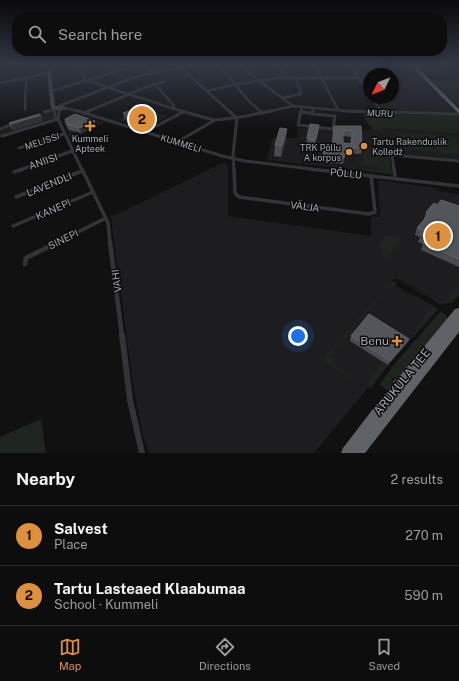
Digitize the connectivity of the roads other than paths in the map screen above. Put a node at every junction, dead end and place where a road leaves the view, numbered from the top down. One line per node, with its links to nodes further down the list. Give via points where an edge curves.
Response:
1 (26, 86): 27 (street)
2 (51, 86): 16 (street, VAHI)
3 (67, 86): 16 (street)
4 (103, 86): 15 (street)
5 (113, 86): 15 (street)
6 (149, 86): 18 (street)
7 (157, 86): 26 (street, via 172,102)
8 (202, 86): 17 (street)
9 (230, 86): 17 (street)
10 (237, 86): 32 (street)
11 (266, 86): 19 (street)
12 (299, 86): 19 (street, via 301,94)
13 (325, 86): 28 (street)
14 (434, 86): 24 (highway)
15 (108, 88): 18 (street); 22 (street)
16 (52, 91): 22 (street, VAHI)
17 (207, 91): 37 (street)
18 (128, 94): 26 (street); 31 (street)
19 (282, 98): 21 (street)
20 (376, 104): 34 (street)
21 (293, 106): 23 (street, MURU); 32 (street, MURU)
22 (57, 107): 31 (street, KUMMELI); 36 (street); 38 (street, VAHI); 38 (street, VAHI)
23 (302, 107): 25 (street, MURU); 30 (street)
24 (456, 107): 35 (highway)
25 (313, 108): 28 (street, MURU); 33 (street)
26 (173, 109): 29 (street)
27 (25, 110)
28 (338, 110): 34 (street, MURU)
29 (183, 112): 39 (street); 42 (street)
30 (300, 112): 33 (street); 33 (street, via 297,123 299,125 334,129 335,116)
31 (83, 113): 42 (street, KUMMELI)
32 (263, 113): 37 (street, MURU)
33 (312, 113)
34 (383, 113): 35 (street, MURU)
35 (459, 113)
36 (37, 115)
37 (237, 118): 39 (street, MURU); 48 (street)
38 (58, 119): 43 (street, VAHI); 44 (street)
39 (216, 120): 45 (street, MURU)
40 (18, 122): 41 (street)
41 (0, 129)
42 (144, 132): 45 (street, KUMMELI)
43 (64, 134): 46 (street, MELISSI); 47 (street, VAHI)
44 (2, 136)
45 (177, 142): 48 (street, KUMMELI)
46 (19, 148)
47 (72, 151): 50 (street, VAHI); 51 (street, ANIISI)
48 (233, 159): 52 (street, PÕLLU); 52 (street, VÄLJA, via 235,193 239,197 369,214 375,209)
49 (459, 161): 53 (street, via 392,154)
50 (82, 171): 55 (street, VAHI); 56 (street, LAVENDLI)
51 (14, 172)
52 (371, 176): 53 (street, PÕLLU)
53 (396, 178): 54 (street, PÕLLU)
54 (459, 186)
55 (93, 192): 57 (street, VAHI); 58 (street, KANEPI)
56 (16, 197)
57 (106, 218): 59 (street, SINEPI, via 26,258); 62 (street, VAHI, via 114,262 130,400)
58 (13, 226)
59 (25, 264)
60 (459, 312): 63 (highway, ARUKÜLA TEE)
61 (459, 324): 64 (highway, ARUKÜLA TEE)
62 (142, 453)
63 (348, 453)
64 (357, 453)

